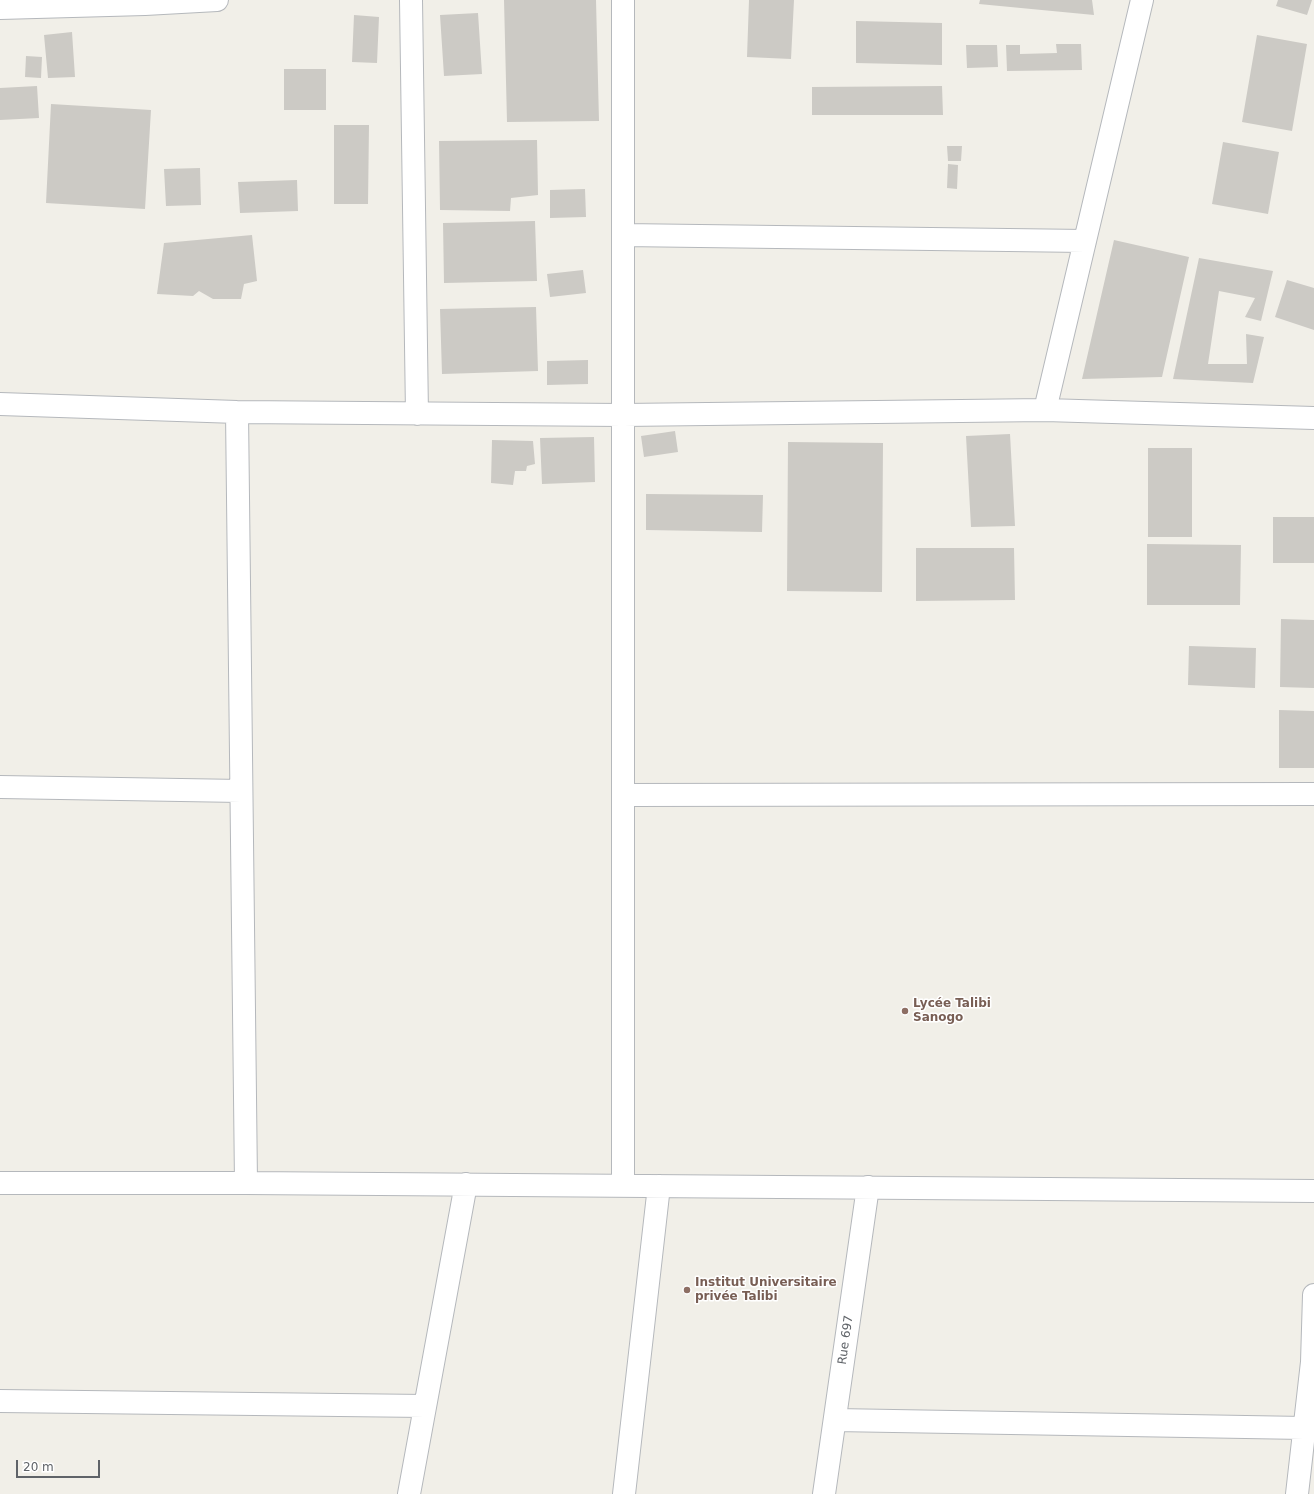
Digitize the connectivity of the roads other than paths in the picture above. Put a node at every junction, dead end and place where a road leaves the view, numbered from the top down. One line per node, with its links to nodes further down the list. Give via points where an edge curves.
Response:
1 (217, 0): 5 (street)
2 (411, 0): 11 (street)
3 (623, 0): 6 (street)
4 (1142, 0): 7 (street)
5 (0, 8)
6 (623, 235): 7 (street); 12 (street)
7 (1085, 241): 9 (street)
8 (0, 404): 10 (street)
9 (1045, 410): 12 (street); 13 (street)
10 (237, 412): 11 (street); 15 (street)
11 (418, 414): 12 (street)
12 (623, 415): 17 (street)
13 (1314, 418)
14 (0, 787): 15 (street)
15 (241, 791): 18 (street)
16 (1314, 794): 17 (street)
17 (623, 795): 20 (street)
18 (246, 1183): 19 (street); 22 (street)
19 (466, 1184): 20 (street); 29 (street)
20 (623, 1186): 21 (street)
21 (659, 1186): 23 (street); 33 (street)
22 (1, 1187)
23 (868, 1187): 24 (street); 30 (street, Rue 697)
24 (1314, 1191)
25 (1314, 1295): 26 (street)
26 (1313, 1328): 27 (street)
27 (1313, 1362): 31 (street)
28 (0, 1401): 29 (street)
29 (425, 1406): 32 (street)
30 (835, 1420): 31 (street); 34 (street, Rue 697)
31 (1304, 1428): 35 (street)
32 (409, 1494)
33 (624, 1494)
34 (824, 1494)
35 (1296, 1494)

